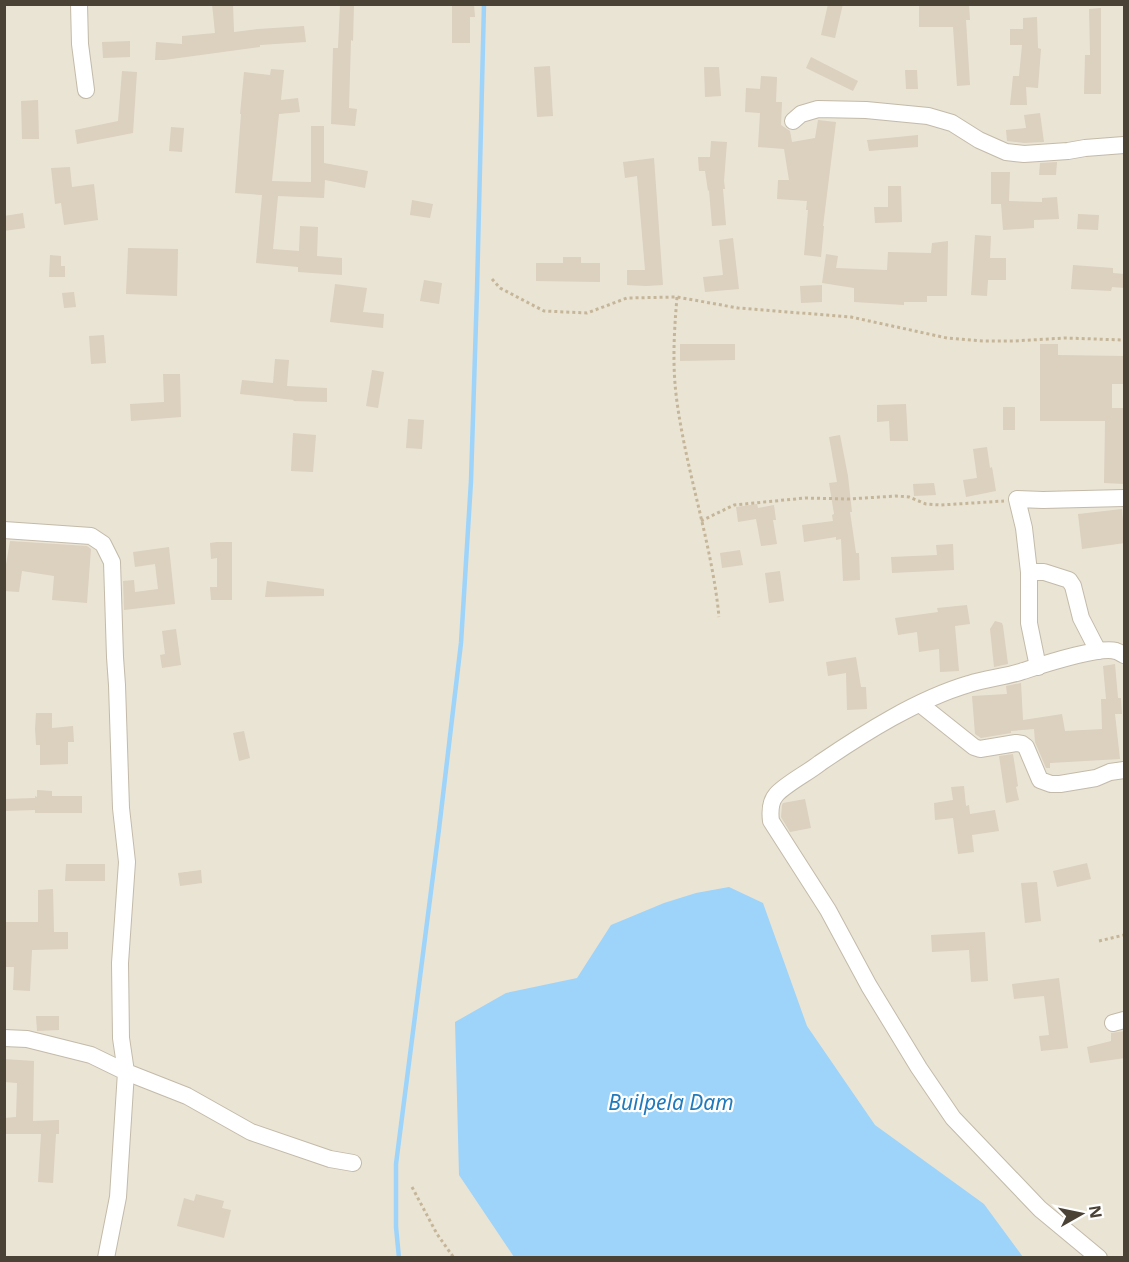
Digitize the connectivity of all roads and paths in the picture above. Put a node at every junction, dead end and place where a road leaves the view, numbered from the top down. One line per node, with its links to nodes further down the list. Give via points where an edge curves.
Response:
1 (79, 4): 2 (street)
2 (86, 90)
3 (792, 121): 4 (street, via 818,109 866,110 928,116 952,123 1006,152 1024,154)
4 (1125, 145)
5 (492, 279): 6 (path, via 500,288 544,312 587,313 627,298)
6 (677, 297): 7 (path, via 738,308 850,317 947,338); 10 (path, via 673,347 677,401)
7 (1125, 340)
8 (1125, 498): 9 (street)
9 (1017, 500): 10 (path, via 941,506 896,496 804,498 735,505); 12 (street)
10 (701, 521): 13 (path)
11 (4, 530): 22 (street, via 91,536 103,544 112,562 127,862 120,963 121,1038)
12 (1029, 572): 14 (street, via 1069,580 1081,618); 16 (street, via 1029,623)
13 (719, 617)
14 (1098, 651): 15 (street, via 1116,650); 16 (street)
15 (1125, 655)
16 (1038, 667): 17 (street, via 970,684)
17 (920, 704): 18 (street, via 974,747 1022,744 1040,780 1051,784); 27 (street, via 876,728 774,796 771,822 953,1118 1040,1209)
18 (1125, 770)
19 (1125, 935): 20 (path)
20 (1099, 941)
21 (4, 1038): 22 (street, via 27,1039 92,1055)
22 (126, 1072): 23 (street, via 187,1096 251,1132); 25 (street, via 118,1197)
23 (353, 1163)
24 (412, 1187): 26 (path)
25 (106, 1257)
26 (454, 1257)
27 (1099, 1257)

